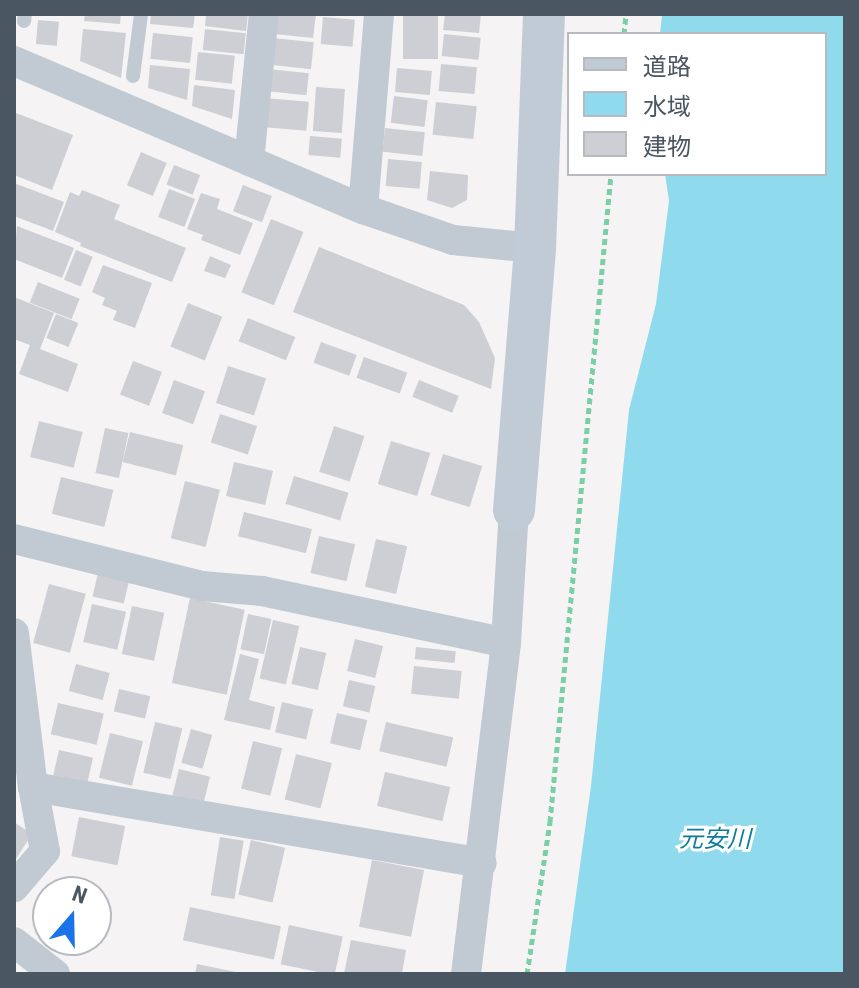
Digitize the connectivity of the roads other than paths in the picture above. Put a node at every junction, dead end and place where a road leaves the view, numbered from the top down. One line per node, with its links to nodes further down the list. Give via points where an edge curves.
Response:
1 (141, 14): 6 (lane)
2 (264, 14): 7 (street)
3 (379, 14): 8 (street)
4 (544, 14): 9 (street)
5 (14, 61): 7 (street)
6 (133, 76)
7 (249, 161): 8 (street)
8 (363, 209): 9 (street, via 453,240)
9 (535, 248): 10 (street)
10 (514, 510): 13 (street)
11 (14, 539): 13 (street, via 202,586 262,591)
12 (14, 633): 14 (street)
13 (506, 643): 16 (street)
14 (15, 674): 15 (street)
15 (33, 787): 16 (street); 17 (street, via 45,851)
16 (482, 863): 20 (street)
17 (14, 887)
18 (14, 942): 19 (street)
19 (55, 974)
20 (466, 974)

